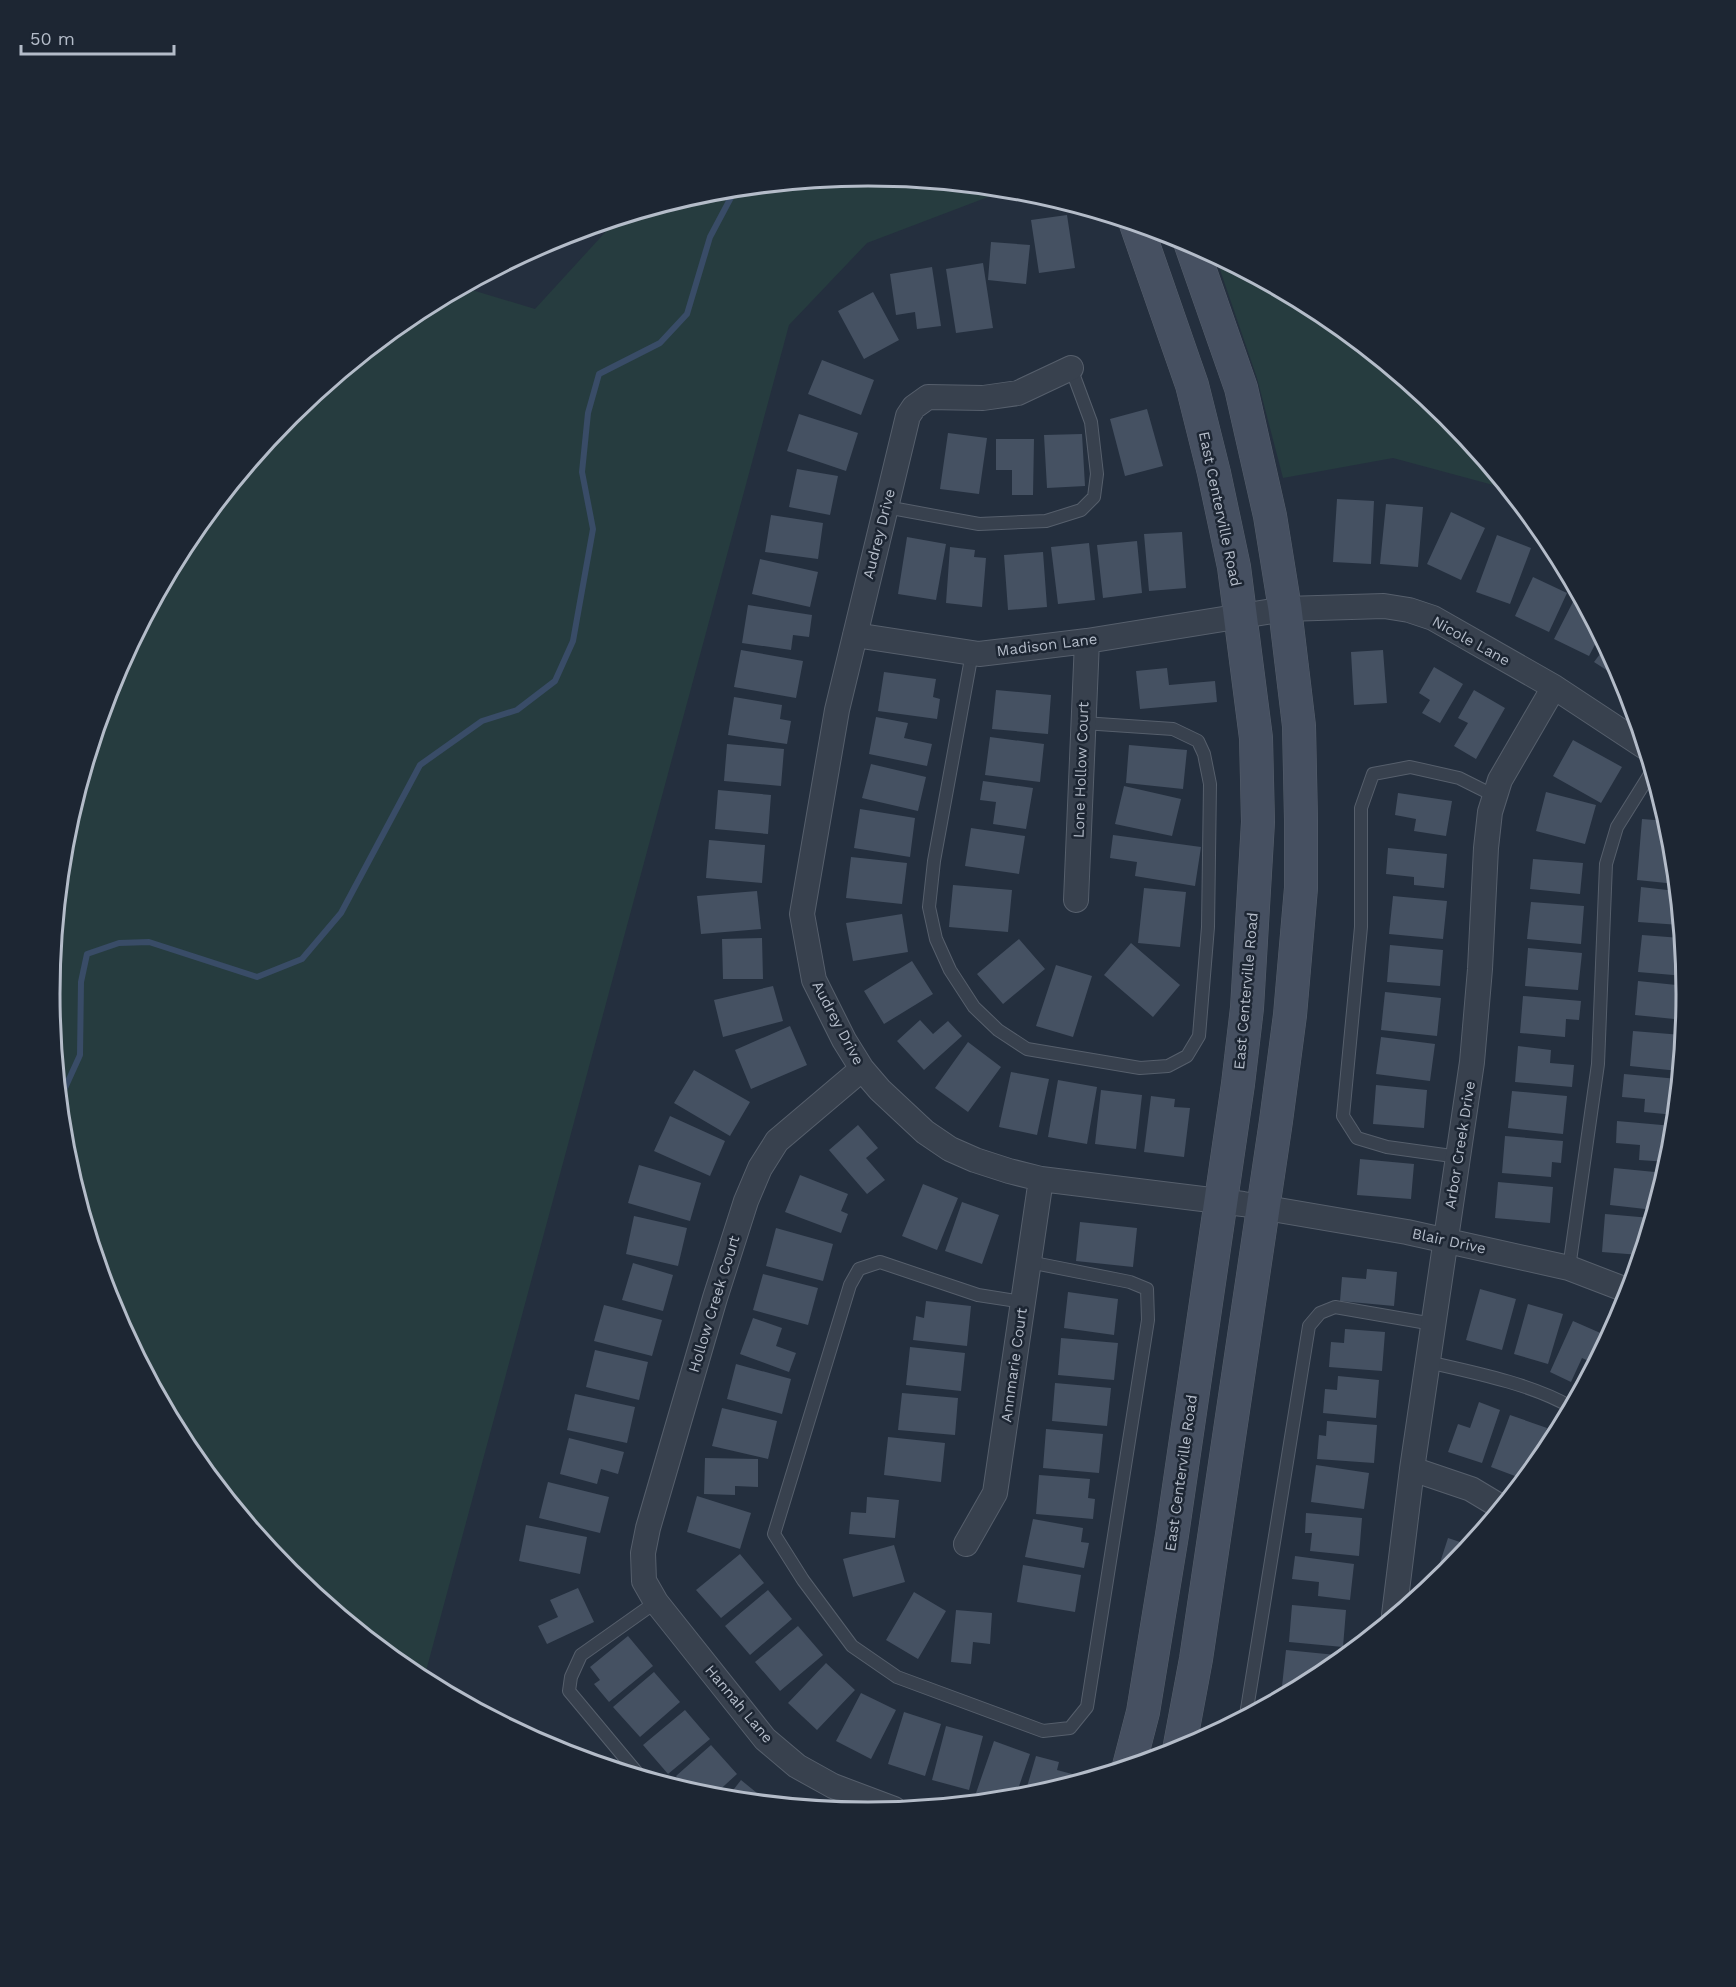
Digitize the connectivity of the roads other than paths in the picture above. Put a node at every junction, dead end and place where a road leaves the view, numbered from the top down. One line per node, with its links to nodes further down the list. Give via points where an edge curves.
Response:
1 (1139, 232): 6 (main road, East Centerville Road, via 1192,385 1234,567)
2 (1195, 255): 5 (main road, via 1241,388 1270,516)
3 (1071, 368): 4 (street, Audrey Drive, via 1018,393 983,398 928,397 914,407 908,416); 4 (lane, via 1091,422 1097,474 1094,497 1082,510 1046,521 979,524)
4 (886, 507): 7 (street, Audrey Drive)
5 (1285, 609): 6 (street, Nicole Lane); 10 (street, Nicole Lane, via 1384,606 1409,610 1433,618); 20 (main road, via 1299,726 1301,888 1290,1016)
6 (1240, 615): 8 (street, Madison Lane); 19 (main road, East Centerville Road, via 1257,738 1258,822 1247,1008)
7 (855, 635): 9 (street, Madison Lane); 16 (street, Audrey Drive, via 837,710 802,914 814,980)
8 (1087, 640): 9 (street, Madison Lane); 11 (street, Lone Hollow Court)
9 (972, 653): 11 (lane, via 929,907 936,939 950,970 974,1007 998,1030 1027,1049 1140,1068 1168,1066 1186,1056 1199,1036 1208,927 1210,784 1204,754 1198,741 1173,729)
10 (1554, 687): 12 (street, Nicole Lane); 14 (street, Arbor Creek Drive, via 1500,780)
11 (1083, 723): 15 (street, Lone Hollow Court)
12 (1635, 741)
13 (1647, 780): 23 (lane, via 1617,827 1606,864 1598,1064)
14 (1495, 796): 17 (street, Arbor Creek Drive, via 1486,848 1472,1062); 17 (lane, via 1459,778 1410,767 1372,774 1361,808 1361,927 1343,1116 1357,1138 1387,1147)
15 (1076, 900)
16 (862, 1069): 18 (street, Audrey Drive, via 925,1132 950,1149); 32 (street, Hollow Creek Court, via 777,1140 746,1201 648,1528 643,1553)
17 (1459, 1157): 21 (street, Arbor Creek Drive)
18 (1041, 1179): 19 (street, Audrey Drive); 22 (street, Annmarie Court)
19 (1221, 1201): 20 (street, Audrey Drive); 36 (main road, East Centerville Road, via 1168,1558 1143,1712)
20 (1265, 1208): 21 (street, Blair Drive); 35 (main road)
21 (1445, 1239): 23 (street, Blair Drive); 26 (street, Arbor Creek Drive)
22 (1029, 1262): 25 (street, Annmarie Court); 25 (lane, via 1130,1282 1147,1289 1148,1320 1087,1707 1070,1728 1043,1731 897,1677 852,1646 774,1534 850,1285 859,1269 880,1262 978,1295)
23 (1569, 1268): 24 (street, Blair Drive)
24 (1620, 1288)
25 (1023, 1302): 31 (street, Annmarie Court, via 996,1493)
26 (1433, 1324): 27 (street, Arbor Creek Drive); 34 (lane, via 1335,1307 1320,1313 1309,1326)
27 (1428, 1362): 28 (lane, via 1487,1376); 29 (street, Arbor Creek Drive)
28 (1565, 1403)
29 (1412, 1469): 30 (street, via 1471,1489); 33 (street, Arbor Creek Drive)
30 (1495, 1502)
31 (966, 1544)
32 (650, 1591): 37 (lane, via 581,1655 569,1690); 38 (street, Hannah Lane, via 765,1739 797,1766)
33 (1395, 1606)
34 (1247, 1706)
35 (1181, 1738)
36 (1131, 1758)
37 (632, 1766)
38 (872, 1802)

